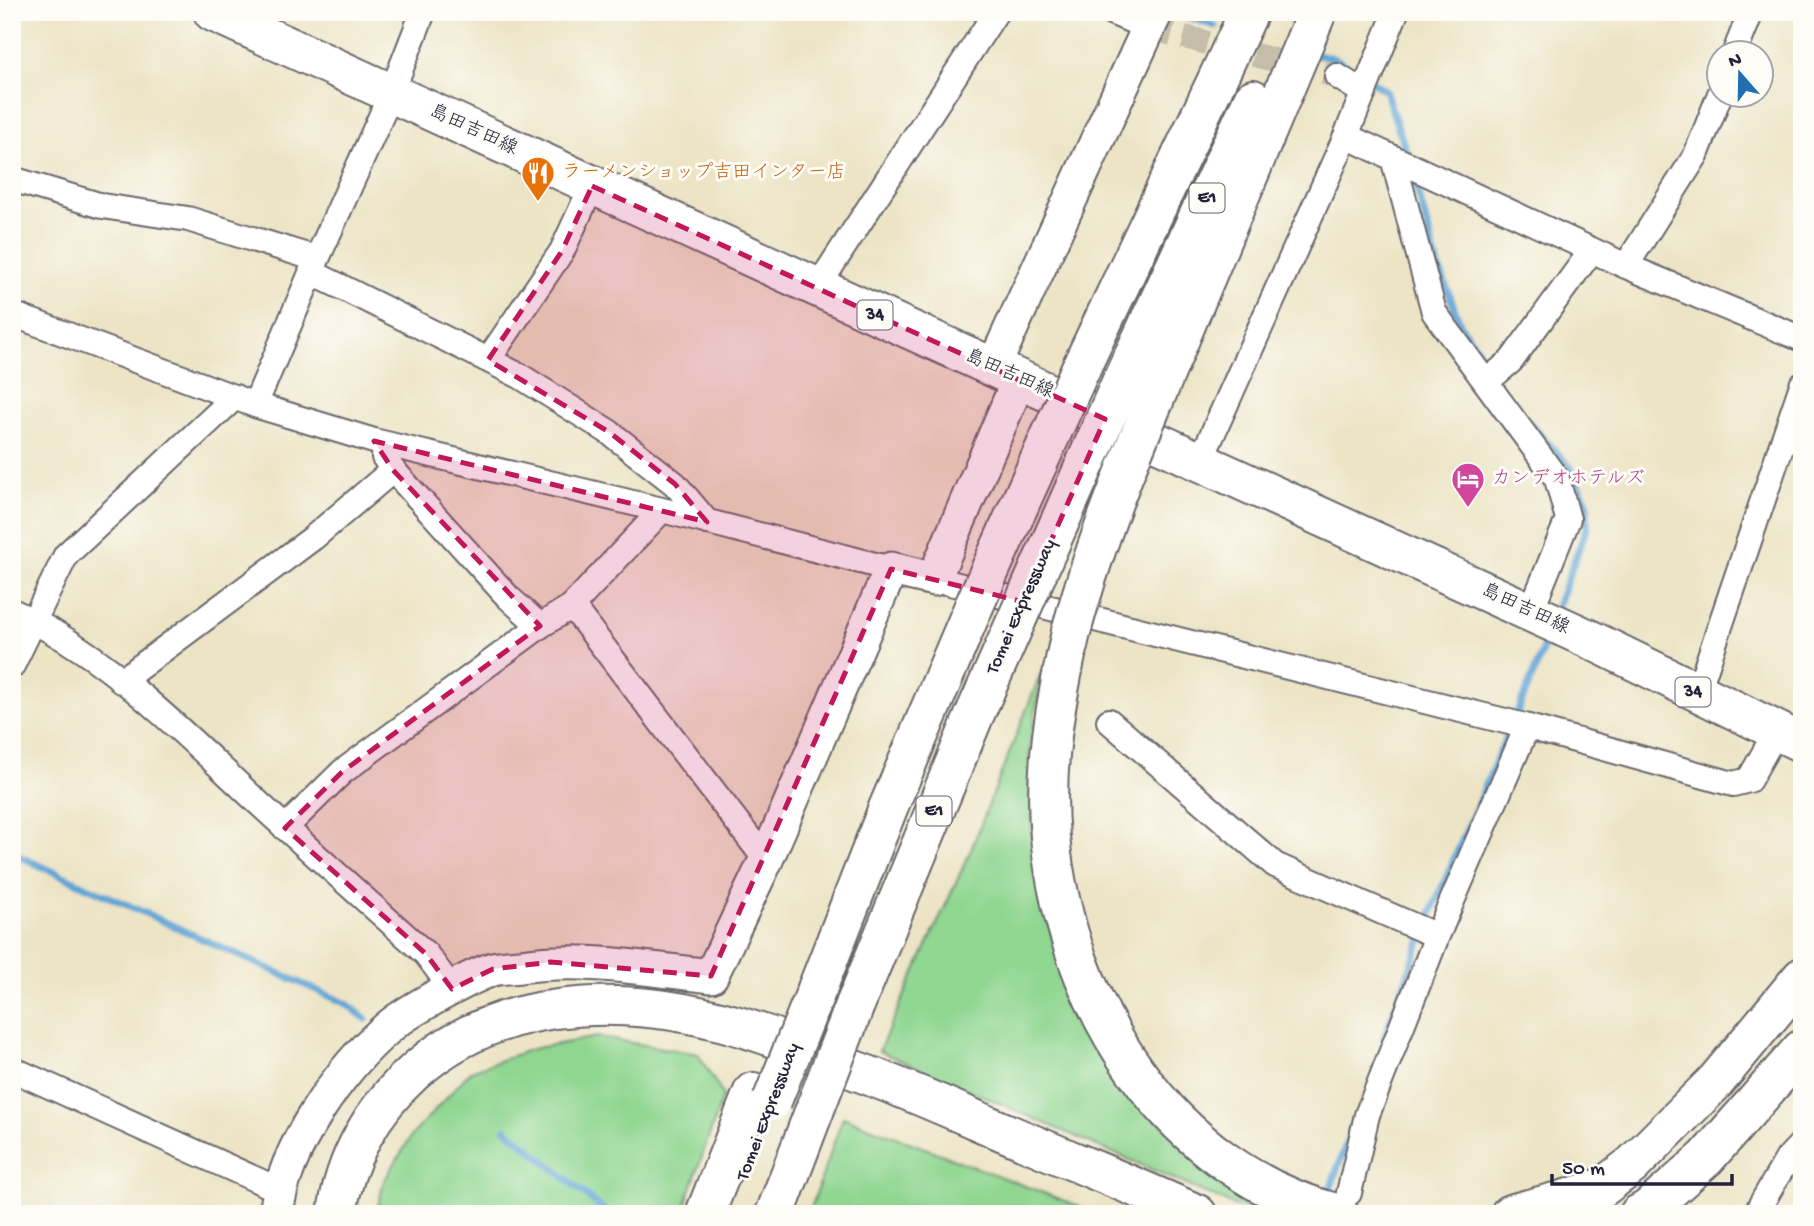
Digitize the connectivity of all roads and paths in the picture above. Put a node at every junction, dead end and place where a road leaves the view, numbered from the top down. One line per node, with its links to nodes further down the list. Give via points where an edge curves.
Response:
1 (213, 12): 14 (main road, 島田吉田線 / 34)
2 (423, 12): 14 (street)
3 (996, 12): 23 (street)
4 (1111, 12): 10 (street)
5 (1249, 12): 56 (main road, Tomei Expressway / E1, bridge, via 1080,370)
6 (1295, 12): 30 (main road, Tomei Expressway / E1)
7 (1317, 12): 30 (main road)
8 (1396, 12): 13 (street)
9 (1751, 12): 11 (street)
10 (1152, 21): 27 (street)
11 (1741, 38)
12 (1337, 76): 13 (street)
13 (1364, 92): 16 (street)
14 (391, 94): 19 (main road, 島田吉田線 / 34); 22 (street)
15 (1714, 108): 21 (street, via 1696,155)
16 (1346, 136): 17 (street); 33 (street)
17 (1394, 158): 20 (street); 28 (street, via 1434,312)
18 (12, 179): 22 (street, via 102,206 188,219)
19 (592, 186): 23 (main road, 島田吉田線 / 34); 26 (street, via 562,251)
20 (1592, 250): 21 (street); 28 (street, via 1508,363)
21 (1626, 265): 25 (street)
22 (314, 266): 26 (street); 31 (street)
23 (817, 288): 27 (main road, 島田吉田線 / 34)
24 (12, 314): 31 (street)
25 (1802, 339)
26 (488, 360): 36 (street, via 609,432 675,484)
27 (1006, 373): 33 (main road, 島田吉田線 / 34); 38 (street)
28 (1486, 381): 40 (street, via 1557,478 1568,519)
29 (1802, 385): 45 (street)
30 (1137, 393): 60 (main road, bridge, via 1124,471 1086,575 1057,695 1050,746 1050,836 1063,915 1099,1014 1148,1090 1189,1132 1238,1169 1298,1200); 65 (main road, Tomei Expressway / E1, bridge, via 1017,619 855,1004)
31 (245, 401): 32 (street); 41 (street, via 66,555)
32 (374, 441): 34 (street); 35 (street)
33 (1200, 462): 40 (main road, 島田吉田線 / 34)
34 (393, 470): 42 (street); 44 (street, via 313,538)
35 (662, 510): 36 (street); 39 (street)
36 (706, 522): 37 (street)
37 (891, 569): 38 (street); 50 (street)
38 (933, 579): 47 (street)
39 (572, 606): 42 (street); 50 (street)
40 (1534, 615): 45 (main road, 島田吉田線 / 34)
41 (23, 616): 43 (street); 44 (street, via 90,656)
42 (540, 626): 49 (street, via 342,772)
43 (12, 666)
44 (121, 681): 49 (street)
45 (1697, 694): 48 (main road, 島田吉田線 / 34)
46 (1109, 721): 51 (street, via 1275,865)
47 (1526, 727): 48 (street, via 1733,784 1749,780); 51 (street)
48 (1789, 738)
49 (285, 828): 53 (street, via 426,954)
50 (766, 860): 53 (street, via 711,976 551,962 493,970)
51 (1436, 936): 60 (street, via 1367,1115)
52 (1802, 977): 58 (main road, via 1716,1081 1632,1165)
53 (452, 989): 59 (street, via 391,1024 344,1074 305,1133)
54 (1802, 1049): 70 (main road, via 1706,1158)
55 (12, 1069): 59 (street)
56 (763, 1097): 63 (main road); 64 (main road, Tomei Expressway / E1)
57 (1802, 1143): 71 (street, via 1788,1158)
58 (1603, 1186): 68 (main road); 69 (main road)
59 (277, 1202)
60 (1344, 1204)
61 (337, 1214): 67 (main road, via 364,1134 376,1113 420,1067 464,1036 493,1024 546,1010 592,1005 701,1016 764,1034 892,1083)
62 (356, 1214): 66 (main road, via 373,1159 410,1105 435,1080 492,1046 531,1033 576,1026 629,1027 706,1039 811,1072)
63 (705, 1214)
64 (730, 1214)
65 (775, 1214)
66 (1148, 1214)
67 (1197, 1214)
68 (1510, 1214)
69 (1561, 1214)
70 (1639, 1214)
71 (1758, 1214)

